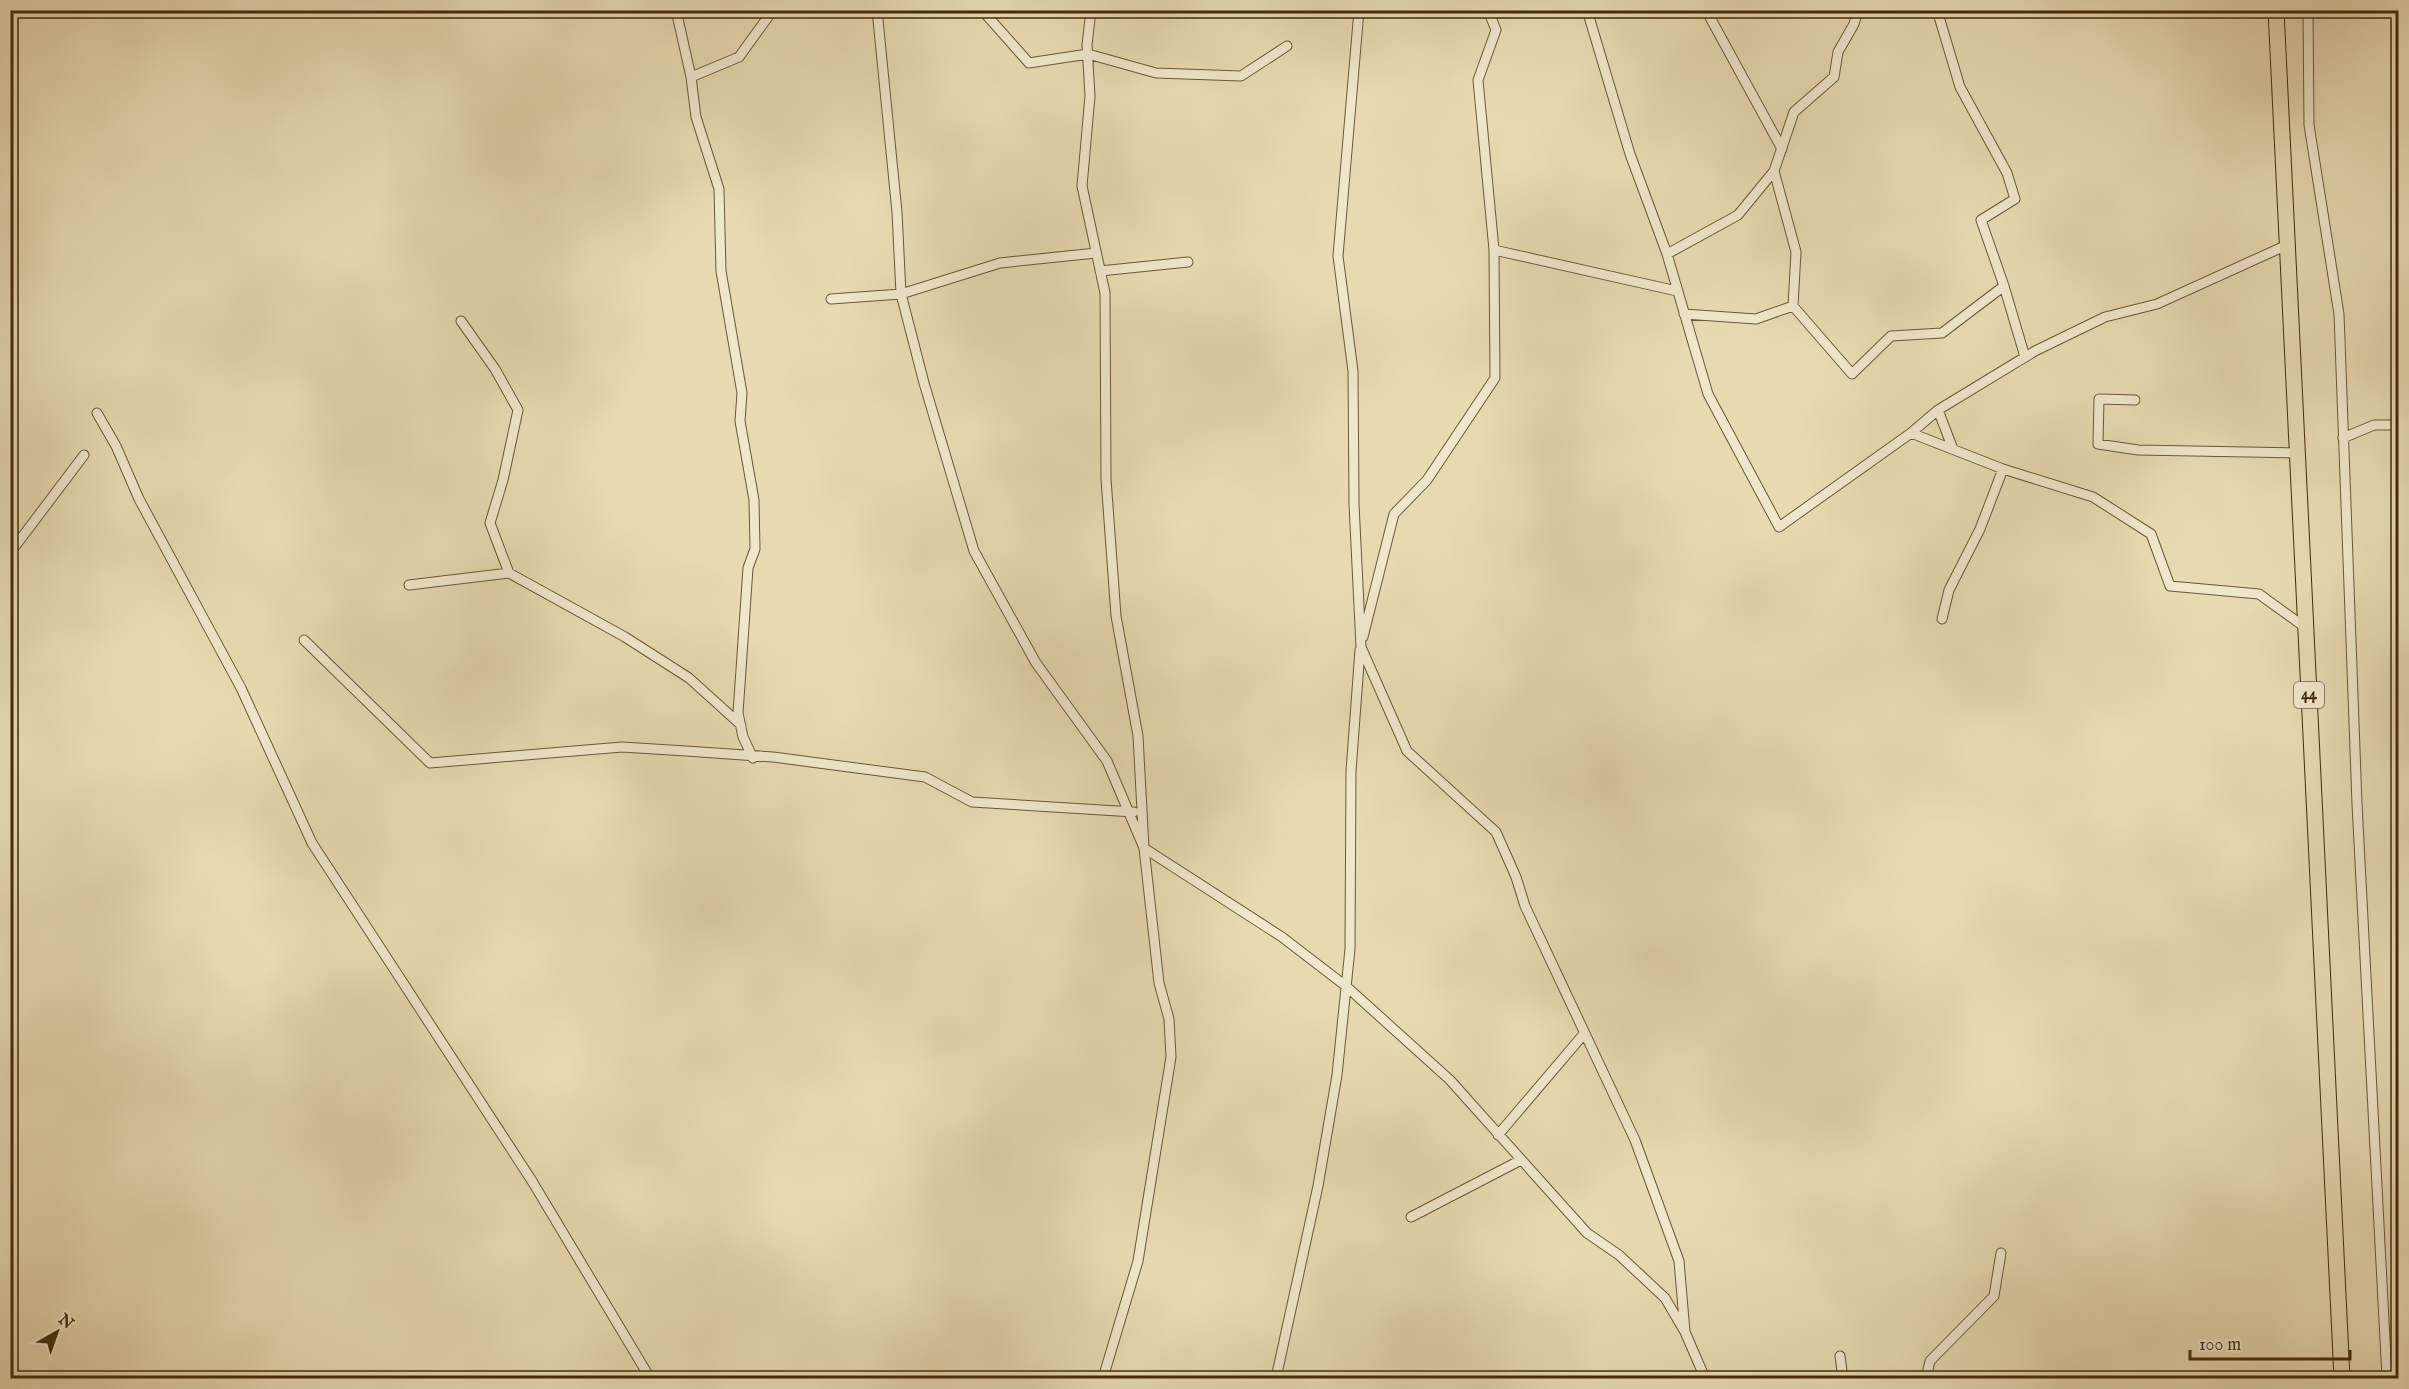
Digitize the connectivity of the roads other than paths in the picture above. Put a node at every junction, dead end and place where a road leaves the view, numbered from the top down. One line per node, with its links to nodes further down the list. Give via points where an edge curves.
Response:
1 (676, 10): 16 (street)
2 (773, 10): 16 (street, via 739,57)
3 (877, 10): 27 (street)
4 (982, 10): 15 (street, via 1029,63)
5 (1091, 10): 15 (street)
6 (1359, 10): 49 (street, via 1338,256 1353,371)
7 (1488, 10): 20 (street, via 1496,30 1478,80)
8 (1587, 10): 22 (street, via 1630,154)
9 (1706, 10): 17 (street)
10 (1858, 10): 17 (street, via 1838,52 1834,77 1794,112)
11 (1937, 10): 25 (street, via 1960,87 2007,173 2015,199 1981,220)
12 (2276, 10): 19 (main road, 44)
13 (2308, 10): 38 (street, via 2309,125 2339,314)
14 (1287, 46): 15 (street, via 1240,76 1156,73)
15 (1088, 54): 21 (street, via 1090,96 1082,186)
16 (691, 77): 50 (street, via 696,117 718,189 721,271 742,393 740,421 753,500 755,549 748,568 738,713)
17 (1782, 149): 18 (street)
18 (1774, 171): 22 (street, via 1738,215); 29 (street, via 1796,252)
19 (2287, 245): 32 (street, via 2157,304 2105,317); 40 (main road, 44)
20 (1494, 250): 26 (street); 49 (street, via 1495,378 1428,480 1394,514)
21 (1096, 253): 24 (street); 27 (street, via 1000,263)
22 (1666, 254): 26 (street)
23 (1188, 262): 24 (street)
24 (1100, 272): 53 (street, via 1104,293 1106,479 1116,616 1138,736)
25 (2004, 286): 29 (street, via 1942,333 1891,336 1852,374); 32 (street)
26 (1677, 291): 30 (street)
27 (901, 294): 28 (street); 52 (street, via 974,552 1036,663 1107,761)
28 (831, 299)
29 (1793, 306): 30 (street, via 1756,319)
30 (1684, 314): 37 (street, via 1708,394 1779,527)
31 (461, 321): 44 (street, via 518,410 490,524)
32 (2025, 357): 34 (street)
33 (2135, 400): 40 (street, via 2099,399 2098,444 2138,450)
34 (1938, 410): 37 (street); 39 (street)
35 (97, 413): 63 (street, via 177,573 241,688 312,843 532,1181)
36 (2398, 425): 38 (street, via 2374,425)
37 (1911, 433): 39 (street)
38 (2343, 438): 70 (street, via 2357,804)
39 (1953, 449): 42 (street)
40 (2297, 453): 47 (main road, 44)
41 (84, 455): 43 (street)
42 (2003, 469): 46 (street, via 1980,529 1949,590); 47 (street, via 2093,497 2151,534 2170,586 2259,594)
43 (10, 553)
44 (509, 573): 45 (street); 50 (street, via 625,637 688,678)
45 (409, 585)
46 (1942, 619)
47 (2306, 628): 69 (main road, 44)
48 (304, 640): 51 (street, via 430,763 622,747)
49 (1360, 647): 55 (street, via 1351,771); 56 (street, via 1407,751 1496,832 1524,906)
50 (741, 725): 51 (street)
51 (753, 758): 52 (street, via 773,757 925,777 972,802)
52 (1129, 812): 53 (street); 54 (street)
53 (1142, 813): 54 (street)
54 (1144, 848): 55 (street, via 1282,937); 64 (street, via 1171,1057 1138,1261)
55 (1347, 987): 57 (street, via 1450,1080); 65 (street, via 1318,1186)
56 (1584, 1035): 57 (street); 61 (street, via 1635,1140 1673,1244 1679,1262)
57 (1498, 1135): 58 (street)
58 (1521, 1160): 59 (street); 61 (street, via 1587,1233 1619,1255 1665,1298)
59 (1411, 1216)
60 (2001, 1253): 68 (street, via 1994,1296 1930,1361)
61 (1685, 1332): 66 (street)
62 (1840, 1356): 67 (street)
63 (650, 1378)
64 (1103, 1378)
65 (1276, 1378)
66 (1705, 1378)
67 (1843, 1378)
68 (1926, 1378)
69 (2342, 1378)
70 (2387, 1378)

